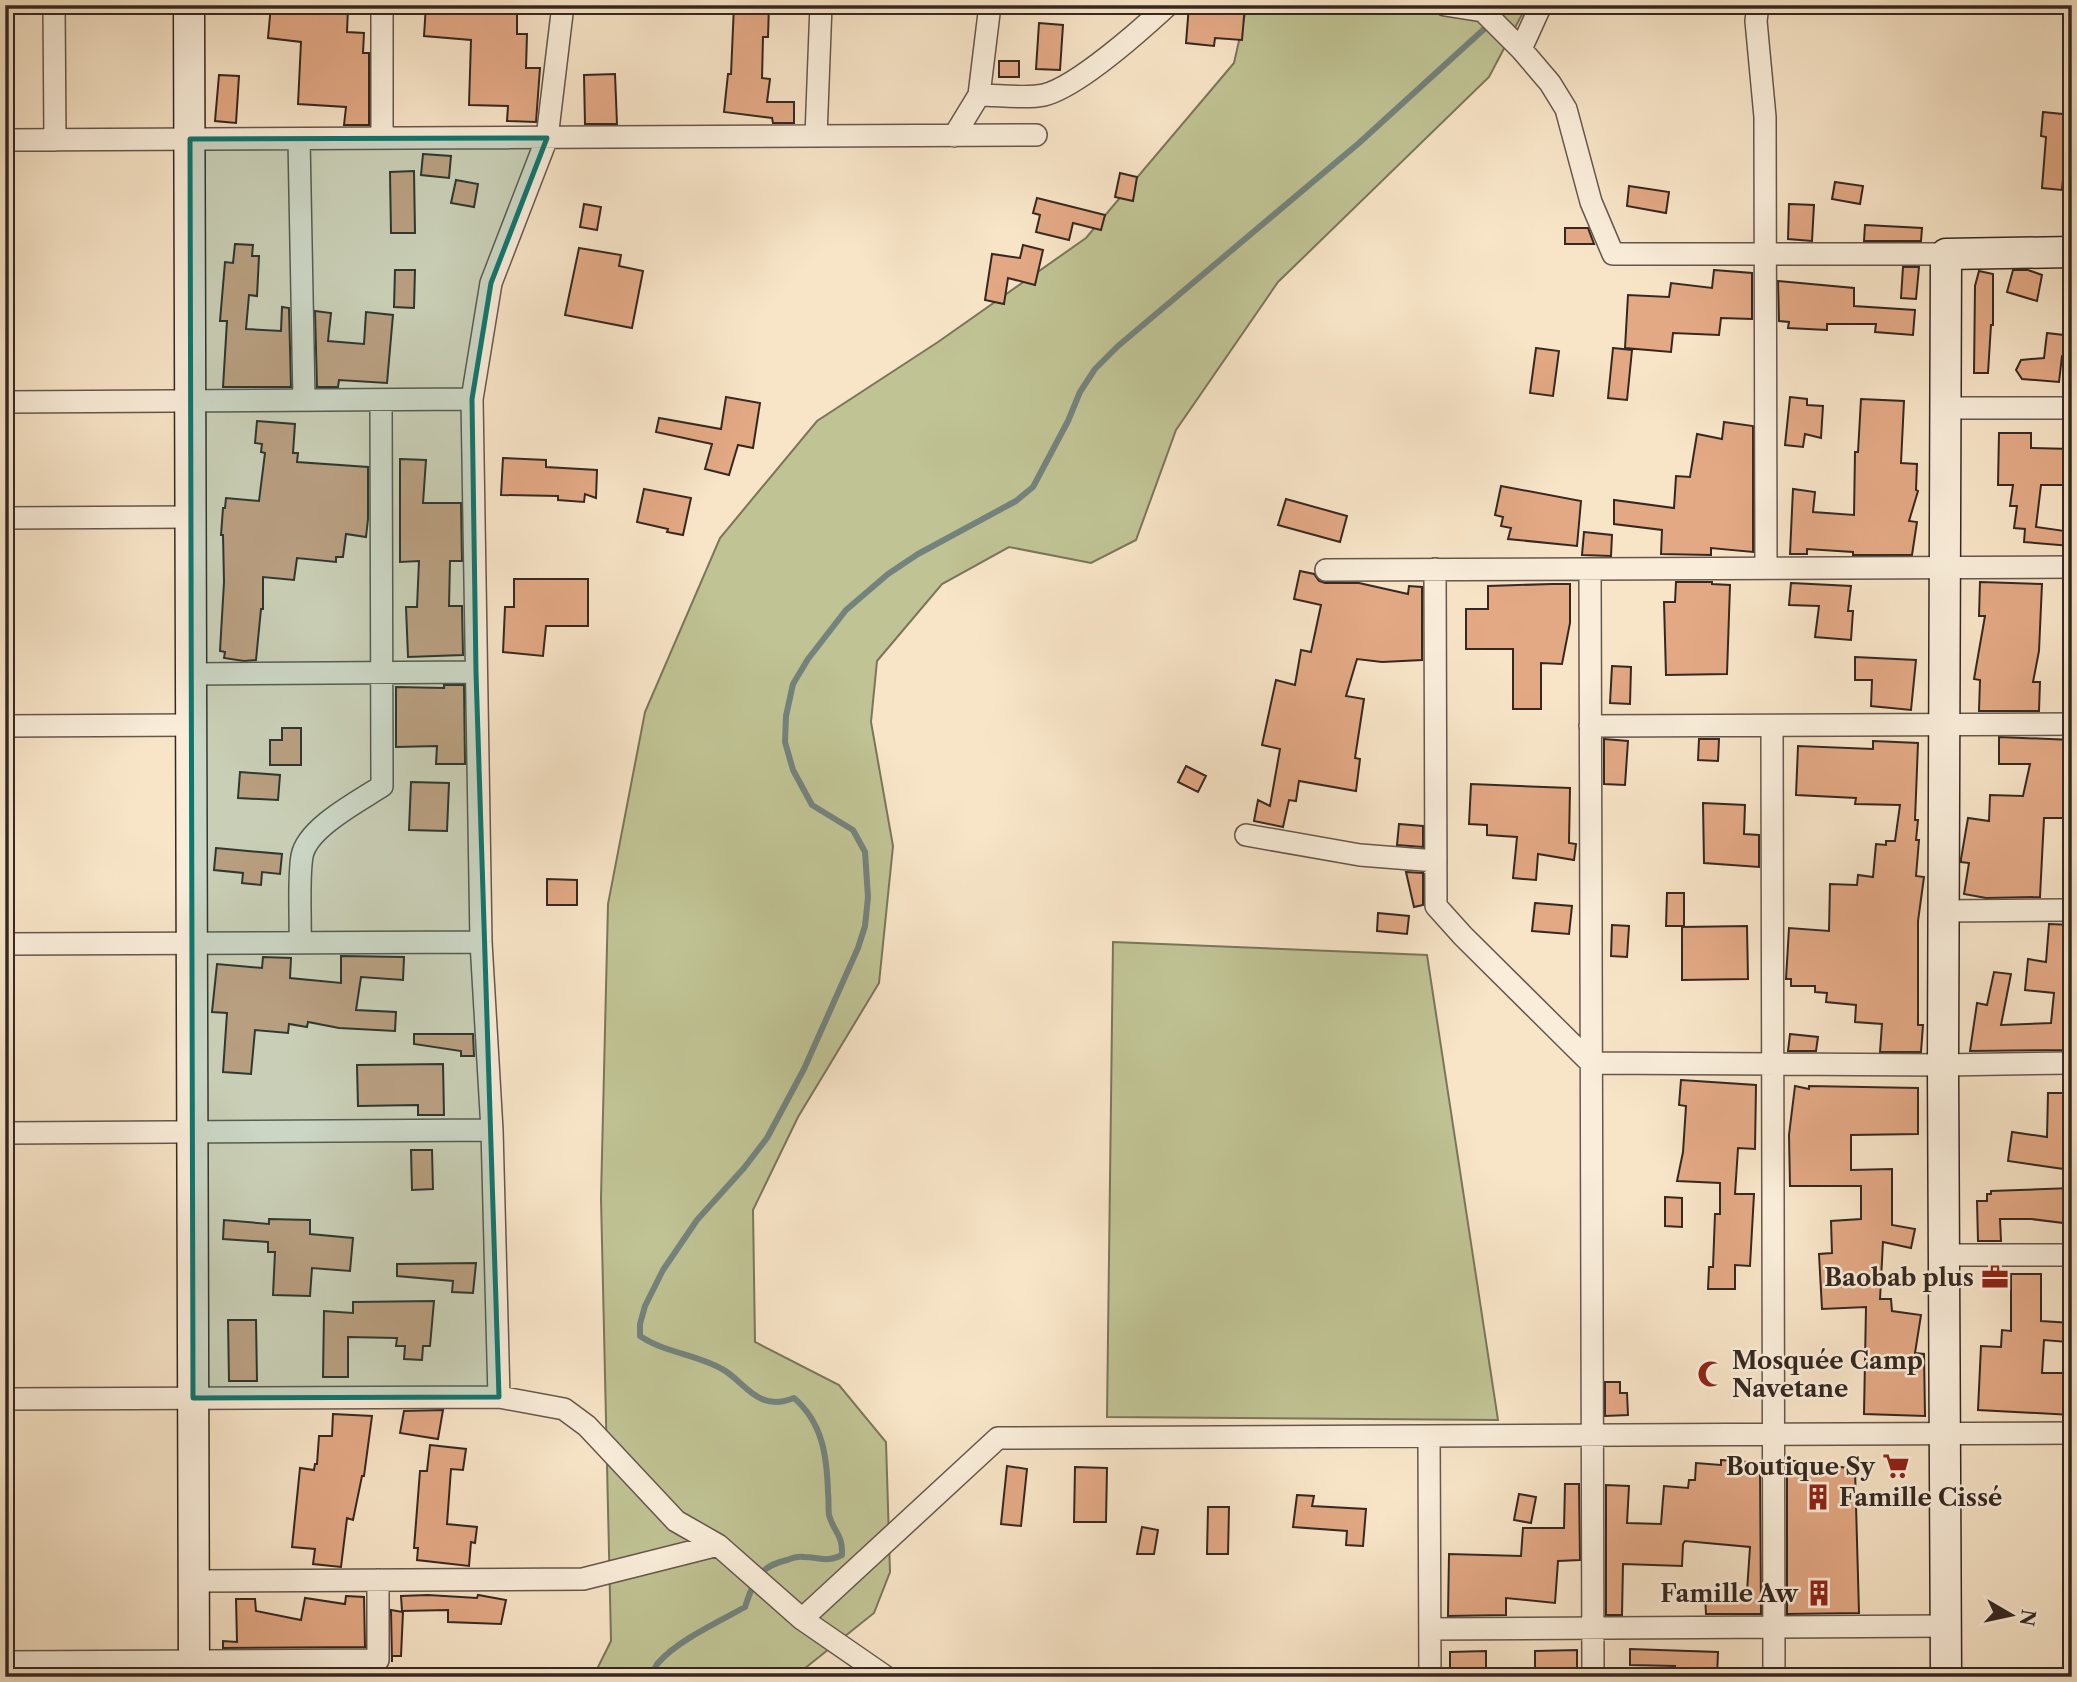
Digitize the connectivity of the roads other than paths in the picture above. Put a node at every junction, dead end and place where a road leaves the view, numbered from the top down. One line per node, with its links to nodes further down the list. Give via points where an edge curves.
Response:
1 (54, 5): 22 (street)
2 (189, 5): 19 (street)
3 (382, 5): 17 (street)
4 (563, 5): 18 (street)
5 (821, 5): 16 (street)
6 (990, 5): 13 (street)
7 (1168, 5): 13 (street, via 1067,85 1044,95)
8 (1445, 5): 11 (street)
9 (1541, 5): 12 (street)
10 (1758, 5): 24 (street, via 1765,117)
11 (1482, 8): 12 (street)
12 (1521, 49): 24 (street, via 1566,109 1591,202 1613,254)
13 (979, 95): 14 (street)
14 (954, 135): 15 (street); 16 (street)
15 (1036, 135)
16 (816, 136): 18 (street)
17 (382, 138): 18 (street); 20 (street)
18 (547, 138): 28 (street, via 491,283)
19 (190, 139): 20 (street); 22 (street); 29 (street)
20 (299, 139): 26 (street)
21 (5, 140): 22 (street)
22 (55, 140)
23 (2072, 252): 25 (street)
24 (1765, 253): 25 (street); 37 (street)
25 (1946, 254): 31 (street)
26 (304, 399): 27 (street); 29 (street)
27 (381, 400): 28 (street); 42 (street)
28 (472, 400): 41 (street)
29 (190, 401): 30 (street); 33 (street)
30 (5, 402)
31 (1946, 408): 32 (street); 35 (street)
32 (2072, 408)
33 (191, 517): 34 (street); 43 (street)
34 (5, 518)
35 (1945, 567): 36 (street); 37 (street); 45 (street)
36 (2072, 567)
37 (1766, 568): 39 (street)
38 (1435, 569): 39 (street); 40 (street); 51 (street)
39 (1590, 569): 48 (street)
40 (1326, 570)
41 (476, 672): 42 (street); 54 (street)
42 (381, 673): 43 (street); 55 (street, via 382,786 324,825 302,854)
43 (191, 674): 47 (street)
44 (2072, 724): 45 (street)
45 (1945, 725): 49 (street); 53 (street)
46 (5, 726): 47 (street)
47 (191, 726): 57 (street)
48 (1590, 726): 49 (street); 59 (street)
49 (1772, 726): 58 (street)
50 (1246, 835): 51 (street, via 1360,855)
51 (1436, 861): 59 (street, via 1436,906)
52 (2072, 910): 53 (street)
53 (1944, 911): 61 (street)
54 (481, 942): 55 (street); 62 (street)
55 (300, 943): 57 (street)
56 (5, 944): 57 (street)
57 (192, 944): 63 (street)
58 (1773, 1062): 59 (street); 61 (street); 72 (street)
59 (1591, 1063): 73 (street)
60 (2072, 1063): 61 (street)
61 (1943, 1065): 65 (street)
62 (492, 1130): 63 (street); 67 (street)
63 (192, 1132): 64 (street); 68 (street)
64 (5, 1133)
65 (1944, 1255): 66 (street); 70 (street)
66 (2072, 1255)
67 (499, 1397): 68 (street); 75 (street, via 564,1409 587,1426 676,1521)
68 (193, 1398): 69 (street); 77 (street)
69 (5, 1399)
70 (1945, 1433): 71 (street); 72 (street); 79 (street)
71 (2072, 1433)
72 (1774, 1434): 73 (street); 80 (street)
73 (1592, 1435): 74 (street); 81 (street)
74 (1429, 1436): 78 (street, via 998,1438); 82 (street)
75 (718, 1545): 76 (street, via 583,1579); 78 (street)
76 (378, 1580): 77 (street); 84 (street)
77 (194, 1581): 85 (street)
78 (802, 1619): 86 (street)
79 (1946, 1626): 80 (street); 90 (street)
80 (1774, 1627): 81 (street); 89 (street)
81 (1592, 1628): 82 (street); 88 (street)
82 (1430, 1629): 87 (street)
83 (5, 1662): 85 (street)
84 (378, 1668): 85 (street)
85 (194, 1669)
86 (887, 1677)
87 (1430, 1677)
88 (1593, 1677)
89 (1774, 1677)
90 (1946, 1677)

